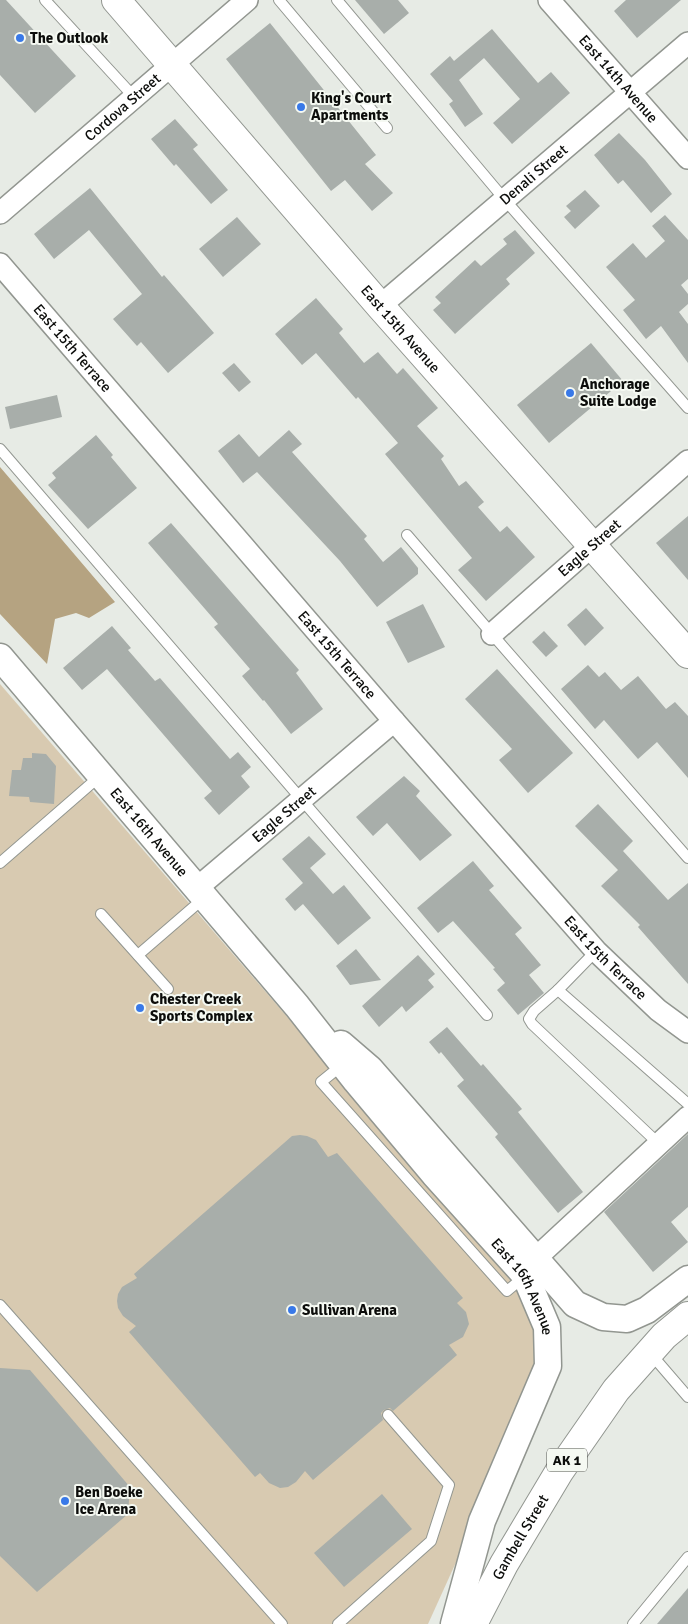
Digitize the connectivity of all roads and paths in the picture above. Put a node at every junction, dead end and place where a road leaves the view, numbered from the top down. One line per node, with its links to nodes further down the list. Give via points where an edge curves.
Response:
1 (45, 0): 10 (lane)
2 (116, 0): 8 (main road, East 15th Avenue)
3 (247, 0): 8 (street, Cordova Street)
4 (279, 0): 11 (lane)
5 (337, 0): 13 (lane)
6 (549, 0): 9 (street, East 14th Avenue)
7 (688, 44): 9 (street, Denali Street)
8 (172, 64): 10 (street, Cordova Street); 16 (main road, East 15th Avenue)
9 (632, 93): 12 (street, East 14th Avenue); 13 (street, Denali Street)
10 (134, 97): 14 (street, Cordova Street)
11 (388, 128)
12 (688, 158)
13 (505, 200): 16 (street, Denali Street); 17 (lane)
14 (0, 213)
15 (0, 264): 25 (street, East 15th Terrace)
16 (380, 306): 21 (main road, East 15th Avenue)
17 (688, 408)
18 (0, 449): 27 (lane)
19 (688, 461): 21 (street, Eagle Street)
20 (408, 535): 22 (lane)
21 (593, 546): 22 (street, Eagle Street); 23 (main road, East 15th Avenue)
22 (492, 634): 28 (lane)
23 (688, 654)
24 (0, 657): 26 (street, East 16th Avenue)
25 (394, 721): 27 (street, Eagle Street); 32 (street, East 15th Terrace)
26 (100, 775): 29 (lane); 30 (street, East 16th Avenue)
27 (302, 799): 30 (street, Eagle Street); 37 (lane)
28 (688, 858)
29 (0, 863)
30 (201, 892): 33 (lane); 36 (street, East 16th Avenue)
31 (101, 914): 33 (lane)
32 (596, 951): 35 (lane); 38 (street, East 15th Terrace, via 658,1010)
33 (138, 955): 34 (lane)
34 (168, 989)
35 (558, 990): 39 (lane); 41 (lane, via 534,1011 529,1019 532,1024)
36 (297, 1006): 42 (street, East 16th Avenue, via 434,1174); 42 (street, East 16th Avenue, via 370,1068)
37 (487, 1015)
38 (688, 1032)
39 (688, 1104)
40 (688, 1117): 41 (street)
41 (659, 1144): 42 (street)
42 (530, 1266): 43 (street, East 16th Avenue, via 576,1304 603,1317 628,1319 647,1310); 52 (street, East 16th Avenue, via 547,1327 548,1366 482,1521)
43 (688, 1279)
44 (0, 1305): 50 (lane)
45 (688, 1316): 46 (main road, Gambell Street / AK 1)
46 (650, 1352): 47 (lane); 53 (main road, Gambell Street / AK 1, via 616,1390 559,1472 504,1564)
47 (688, 1396)
48 (388, 1415): 51 (lane, via 449,1486 430,1541)
49 (688, 1557): 54 (lane)
50 (282, 1624)
51 (338, 1624)
52 (454, 1624)
53 (473, 1624)
54 (634, 1624)

